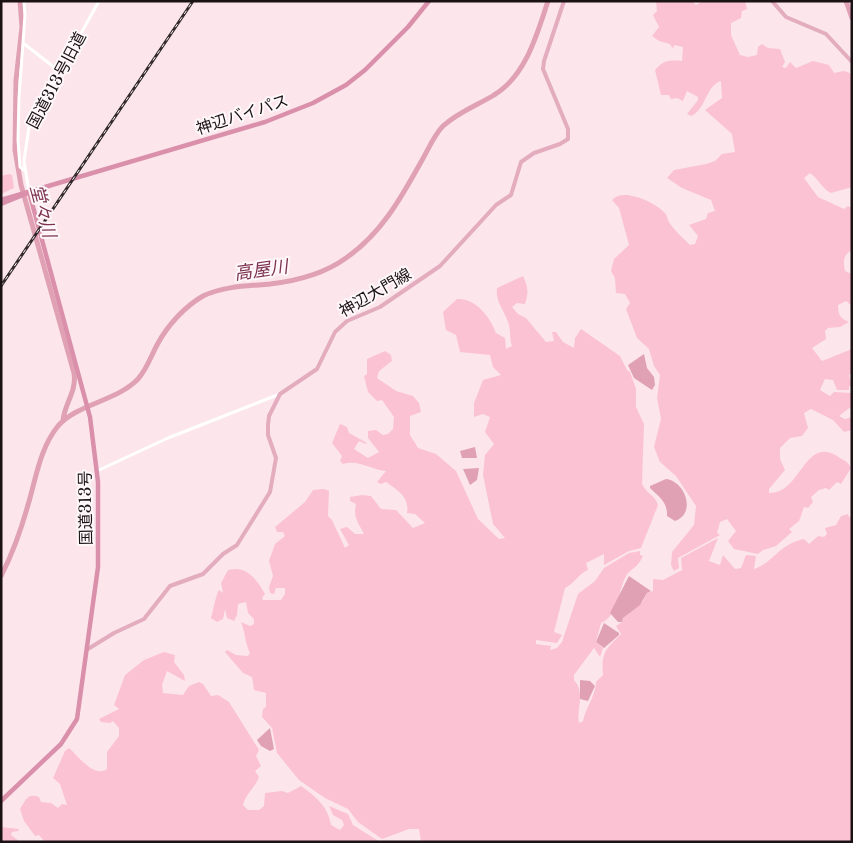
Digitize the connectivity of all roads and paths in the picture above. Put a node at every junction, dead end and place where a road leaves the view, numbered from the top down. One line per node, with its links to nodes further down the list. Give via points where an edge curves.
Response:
1 (24, 1): 6 (street)
2 (99, 1): 8 (street, 国道313号旧道)
3 (429, 1): 10 (highway, 神辺バイパス, via 377,60 314,103 265,122)
4 (564, 1): 12 (main road, 神辺大門線, via 543,65 568,129 568,139 521,162 510,195 496,205 440,266 380,307 347,320 335,332 317,369)
5 (772, 1): 7 (main road, via 786,17 826,34)
6 (23, 43): 8 (street); 9 (street, via 18,140 20,167)
7 (852, 62)
8 (59, 71): 9 (street, 国道313号旧道, via 29,127 24,147)
9 (24, 170): 10 (street, 国道313号旧道)
10 (25, 193): 11 (highway, 神辺バイパス); 13 (highway, 国道313号, via 85,397)
11 (1, 202)
12 (280, 394): 13 (street, via 168,438); 14 (main road, 神辺大門線, via 268,425 268,436 276,458 270,492 237,545 203,574 170,586 144,619)
13 (98, 471): 14 (highway, 国道313号, via 98,567)
14 (88, 649): 15 (highway, 国道313号, via 80,711 70,733)
15 (1, 801)

